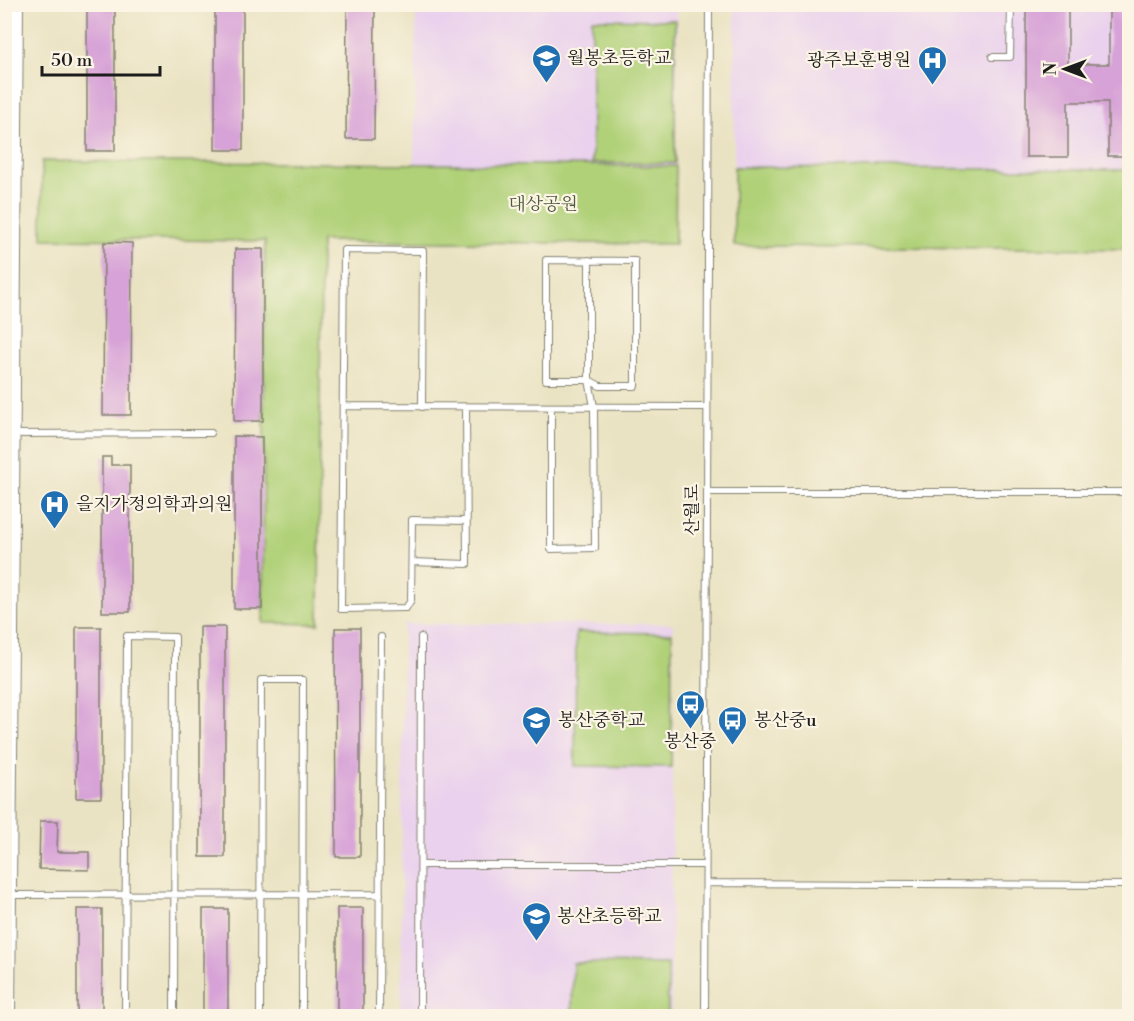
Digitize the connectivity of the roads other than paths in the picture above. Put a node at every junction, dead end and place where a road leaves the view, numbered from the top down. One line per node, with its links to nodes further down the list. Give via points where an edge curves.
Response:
1 (17, 4): 14 (street)
2 (709, 4): 12 (lane, 산월로)
3 (1011, 4): 4 (lane, via 1010,57)
4 (992, 57)
5 (589, 261): 6 (lane); 6 (lane, via 546,261 546,380); 6 (lane, via 635,261 635,386 600,386)
6 (589, 380): 11 (lane)
7 (343, 406): 8 (lane); 8 (lane, via 344,250 423,251); 18 (lane, via 341,609 406,608 411,600)
8 (422, 407): 9 (lane)
9 (466, 407): 10 (lane); 17 (lane)
10 (551, 407): 11 (lane); 11 (lane, via 551,549 562,549 595,548)
11 (594, 407): 12 (lane)
12 (707, 407): 15 (lane, 산월로)
13 (211, 433): 14 (lane)
14 (14, 434): 27 (street)
15 (707, 492): 16 (lane); 22 (lane, 산월로)
16 (1130, 492)
17 (467, 521): 18 (lane, via 412,520); 18 (lane, via 467,564)
18 (412, 562)
19 (381, 637): 26 (lane)
20 (421, 638): 21 (lane)
21 (421, 865): 22 (lane); 37 (lane)
22 (705, 866): 23 (lane, 산월로)
23 (706, 883): 24 (lane); 38 (lane, 산월로)
24 (1130, 885)
25 (302, 894): 26 (lane); 30 (lane); 30 (lane, via 303,680 261,680); 35 (lane)
26 (380, 894): 36 (lane)
27 (10, 895): 28 (lane); 31 (street)
28 (126, 895): 29 (lane); 29 (lane, via 127,636 175,637); 32 (lane)
29 (174, 895): 30 (lane); 33 (lane)
30 (261, 895): 34 (lane)
31 (9, 1017)
32 (125, 1017)
33 (174, 1017)
34 (260, 1017)
35 (302, 1017)
36 (379, 1017)
37 (420, 1017)
38 (705, 1017)

